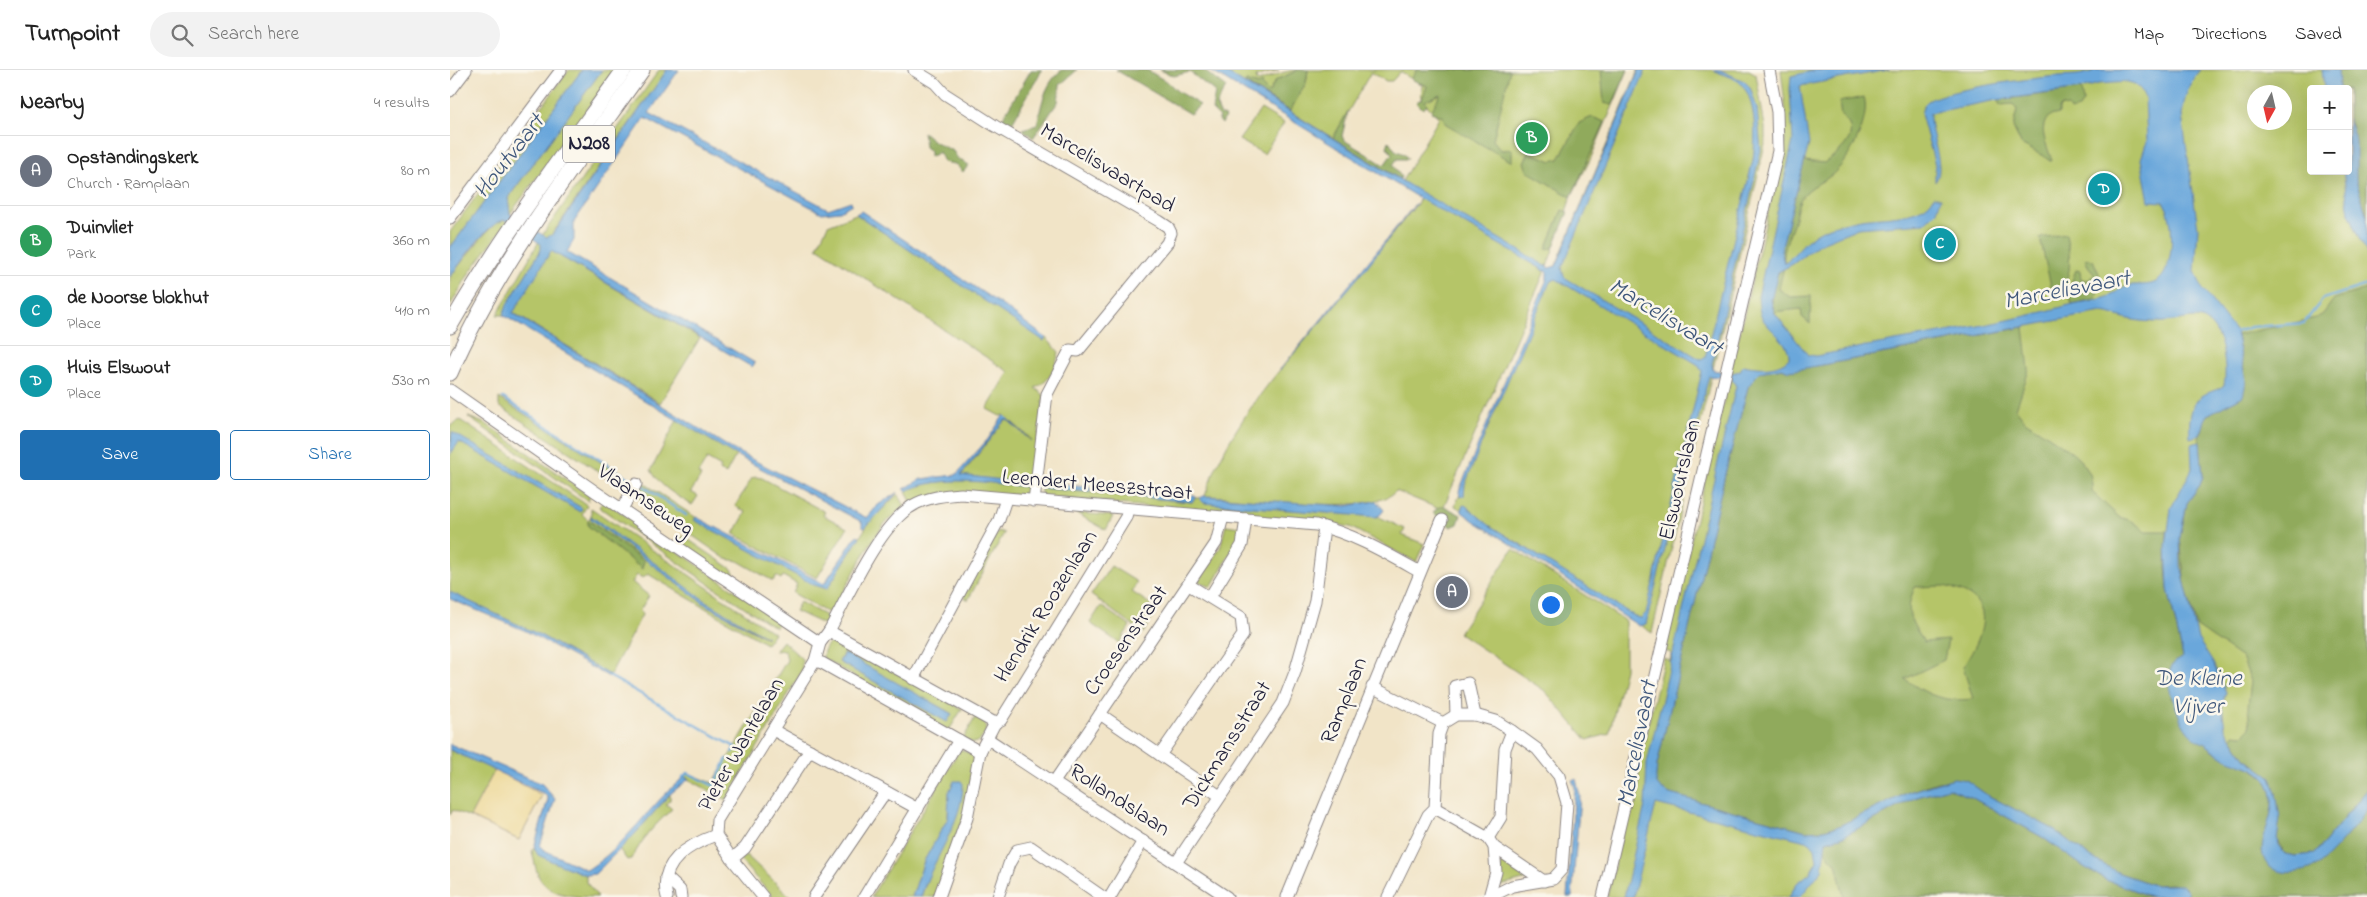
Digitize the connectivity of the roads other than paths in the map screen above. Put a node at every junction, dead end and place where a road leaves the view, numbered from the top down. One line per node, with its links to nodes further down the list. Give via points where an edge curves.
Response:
1 (466, 70): 7 (street)
2 (561, 70): 8 (street)
3 (624, 70): 9 (main road, N208, via 509,232)
4 (642, 70): 10 (main road, N208, via 523,240)
5 (914, 70): 14 (street, Marcelisvaartpad, via 995,126 1168,227 1172,233 1078,351 1070,350 1047,394)
6 (1769, 70): 67 (street, Elswoutslaan, via 1777,112 1778,151)
7 (450, 91)
8 (450, 218)
9 (450, 326)
10 (450, 373)
11 (450, 390): 15 (street, Vlaamseweg)
12 (636, 484): 15 (street)
13 (1006, 498): 14 (street, Leendert Meeszstraat); 24 (street, Leendert Meeszstraat, via 953,495 910,506 889,526); 27 (street, via 999,520)
14 (1034, 501): 16 (street, Leendert Meeszstraat)
15 (622, 509): 25 (street, Vlaamseweg)
16 (1128, 509): 17 (street, Leendert Meeszstraat); 32 (street, Hendrik Roozenlaan, via 1001,720)
17 (1223, 517): 18 (street, Leendert Meeszstraat); 22 (street, Croesenstraat, via 1216,543)
18 (1246, 519): 20 (street, Leendert Meeszstraat); 23 (street, via 1242,545)
19 (1442, 520): 21 (street, Ramplaan)
20 (1324, 527): 21 (street, Leendert Meeszstraat, via 1372,545); 43 (street, Dickmansstraat, via 1314,601 1295,672 1283,703)
21 (1420, 572): 28 (street, Ramplaan)
22 (1189, 585): 23 (street); 29 (street, Croesenstraat)
23 (1210, 597): 40 (street, via 1241,617 1243,635)
24 (830, 631): 25 (street); 27 (street)
25 (820, 643): 26 (street)
26 (814, 661): 34 (street, Pieter Wantelaan); 37 (street)
27 (913, 678): 32 (street)
28 (1372, 687): 33 (street); 64 (street, Ramplaan)
29 (1100, 714): 40 (street); 41 (street, Croesenstraat)
30 (1456, 715): 31 (street); 31 (street, via 1455,686 1468,683); 33 (street)
31 (1475, 715): 35 (street, via 1496,721)
32 (995, 723): 36 (street)
33 (1443, 723): 44 (street, via 1439,734)
34 (773, 730): 38 (street); 46 (street, Pieter Wantelaan, via 717,820)
35 (1512, 731): 48 (street, via 1505,749 1501,816); 52 (street, via 1537,749 1559,776 1567,803 1562,869 1554,878)
36 (988, 739): 39 (street); 41 (street, Rollandslaan)
37 (959, 740): 39 (street); 45 (street)
38 (810, 750): 42 (street); 49 (street, via 745,848)
39 (980, 752): 59 (street, via 967,818)
40 (1160, 756): 43 (street)
41 (1054, 782): 47 (street, Rollandslaan)
42 (888, 793): 45 (street); 57 (street, via 882,797)
43 (1220, 796): 50 (street, Dickmansstraat)
44 (1435, 808): 48 (street); 65 (street, via 1428,815)
45 (918, 809): 58 (street)
46 (716, 835): 49 (street, Pieter Wantelaan); 51 (street, via 687,848 670,867)
47 (1143, 841): 50 (street, Rollandslaan); 62 (street)
48 (1491, 843): 52 (street); 66 (street, via 1496,872)
49 (732, 859): 56 (street, Pieter Wantelaan)
50 (1176, 863): 63 (street, Rollandslaan)
51 (666, 877): 54 (street); 55 (street, via 680,890)
52 (1544, 881): 66 (street, via 1512,886)
53 (1091, 893): 60 (street, via 1031,847 1024,847 1017,850 1009,864); 61 (street)
54 (667, 897)
55 (681, 897)
56 (763, 897)
57 (814, 897)
58 (864, 897)
59 (939, 897)
60 (998, 897)
61 (1103, 897)
62 (1110, 897)
63 (1227, 897)
64 (1287, 897)
65 (1388, 897)
66 (1490, 897)
67 (1602, 897)

